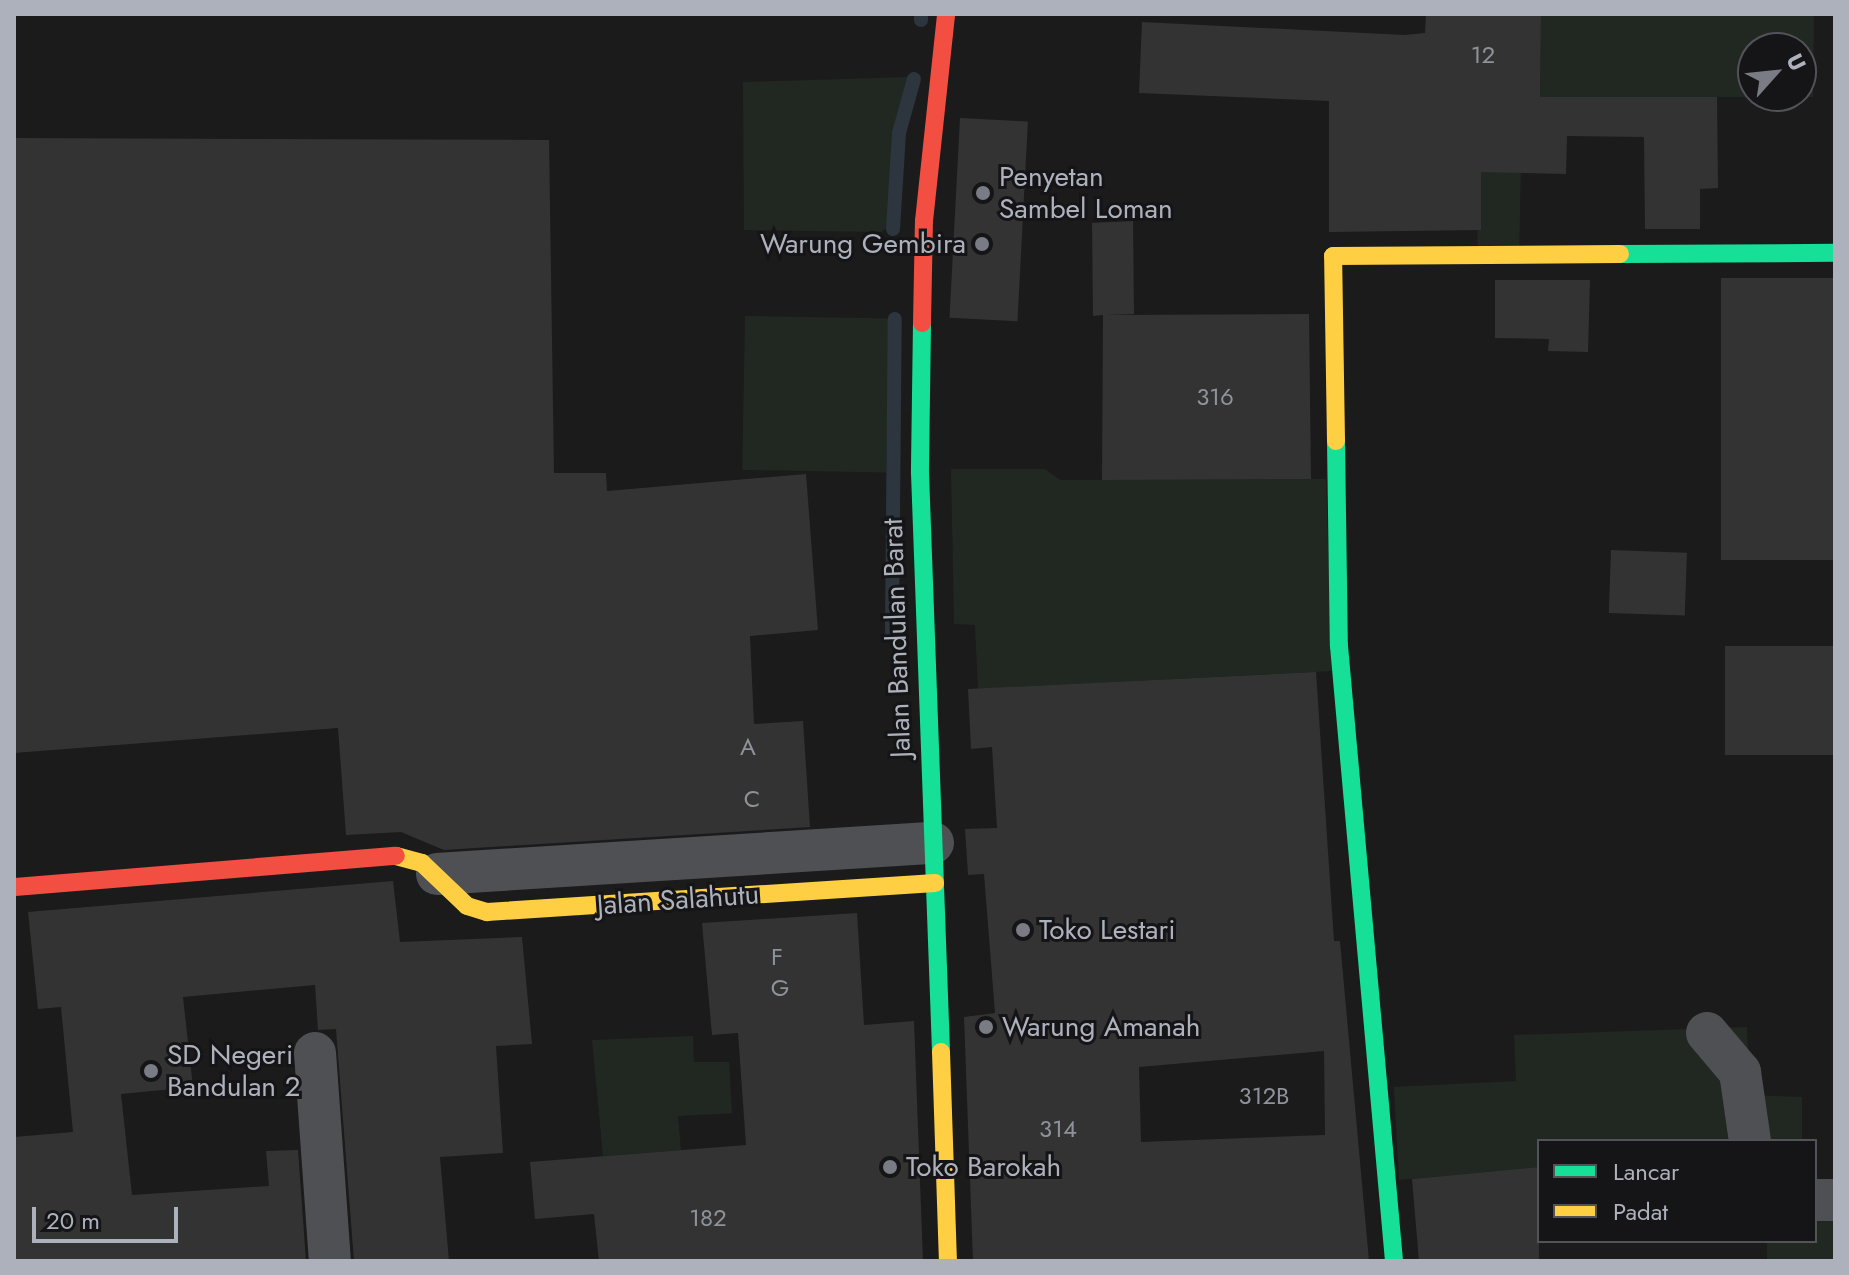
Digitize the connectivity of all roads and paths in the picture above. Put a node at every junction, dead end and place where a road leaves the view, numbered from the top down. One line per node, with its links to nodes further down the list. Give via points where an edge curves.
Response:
1 (946, 14): 4 (street, Jalan Bandulan Barat, via 921,293)
2 (1835, 253): 13 (street, via 1333,256 1339,646)
3 (804, 849): 4 (street, Jalan Salahutu); 5 (street, Jalan Salahutu); 7 (street)
4 (934, 863): 7 (street, Jalan Salahutu); 12 (street, Jalan Bandulan Barat)
5 (437, 874): 6 (street, Jalan Salahutu, via 395,856); 7 (street, Jalan Salahutu, via 467,906 487,912)
6 (15, 887)
7 (808, 892)
8 (1707, 1033): 10 (street, via 1740,1072)
9 (315, 1053): 11 (street)
10 (1750, 1139)
11 (330, 1261)
12 (948, 1261)
13 (1394, 1261)

